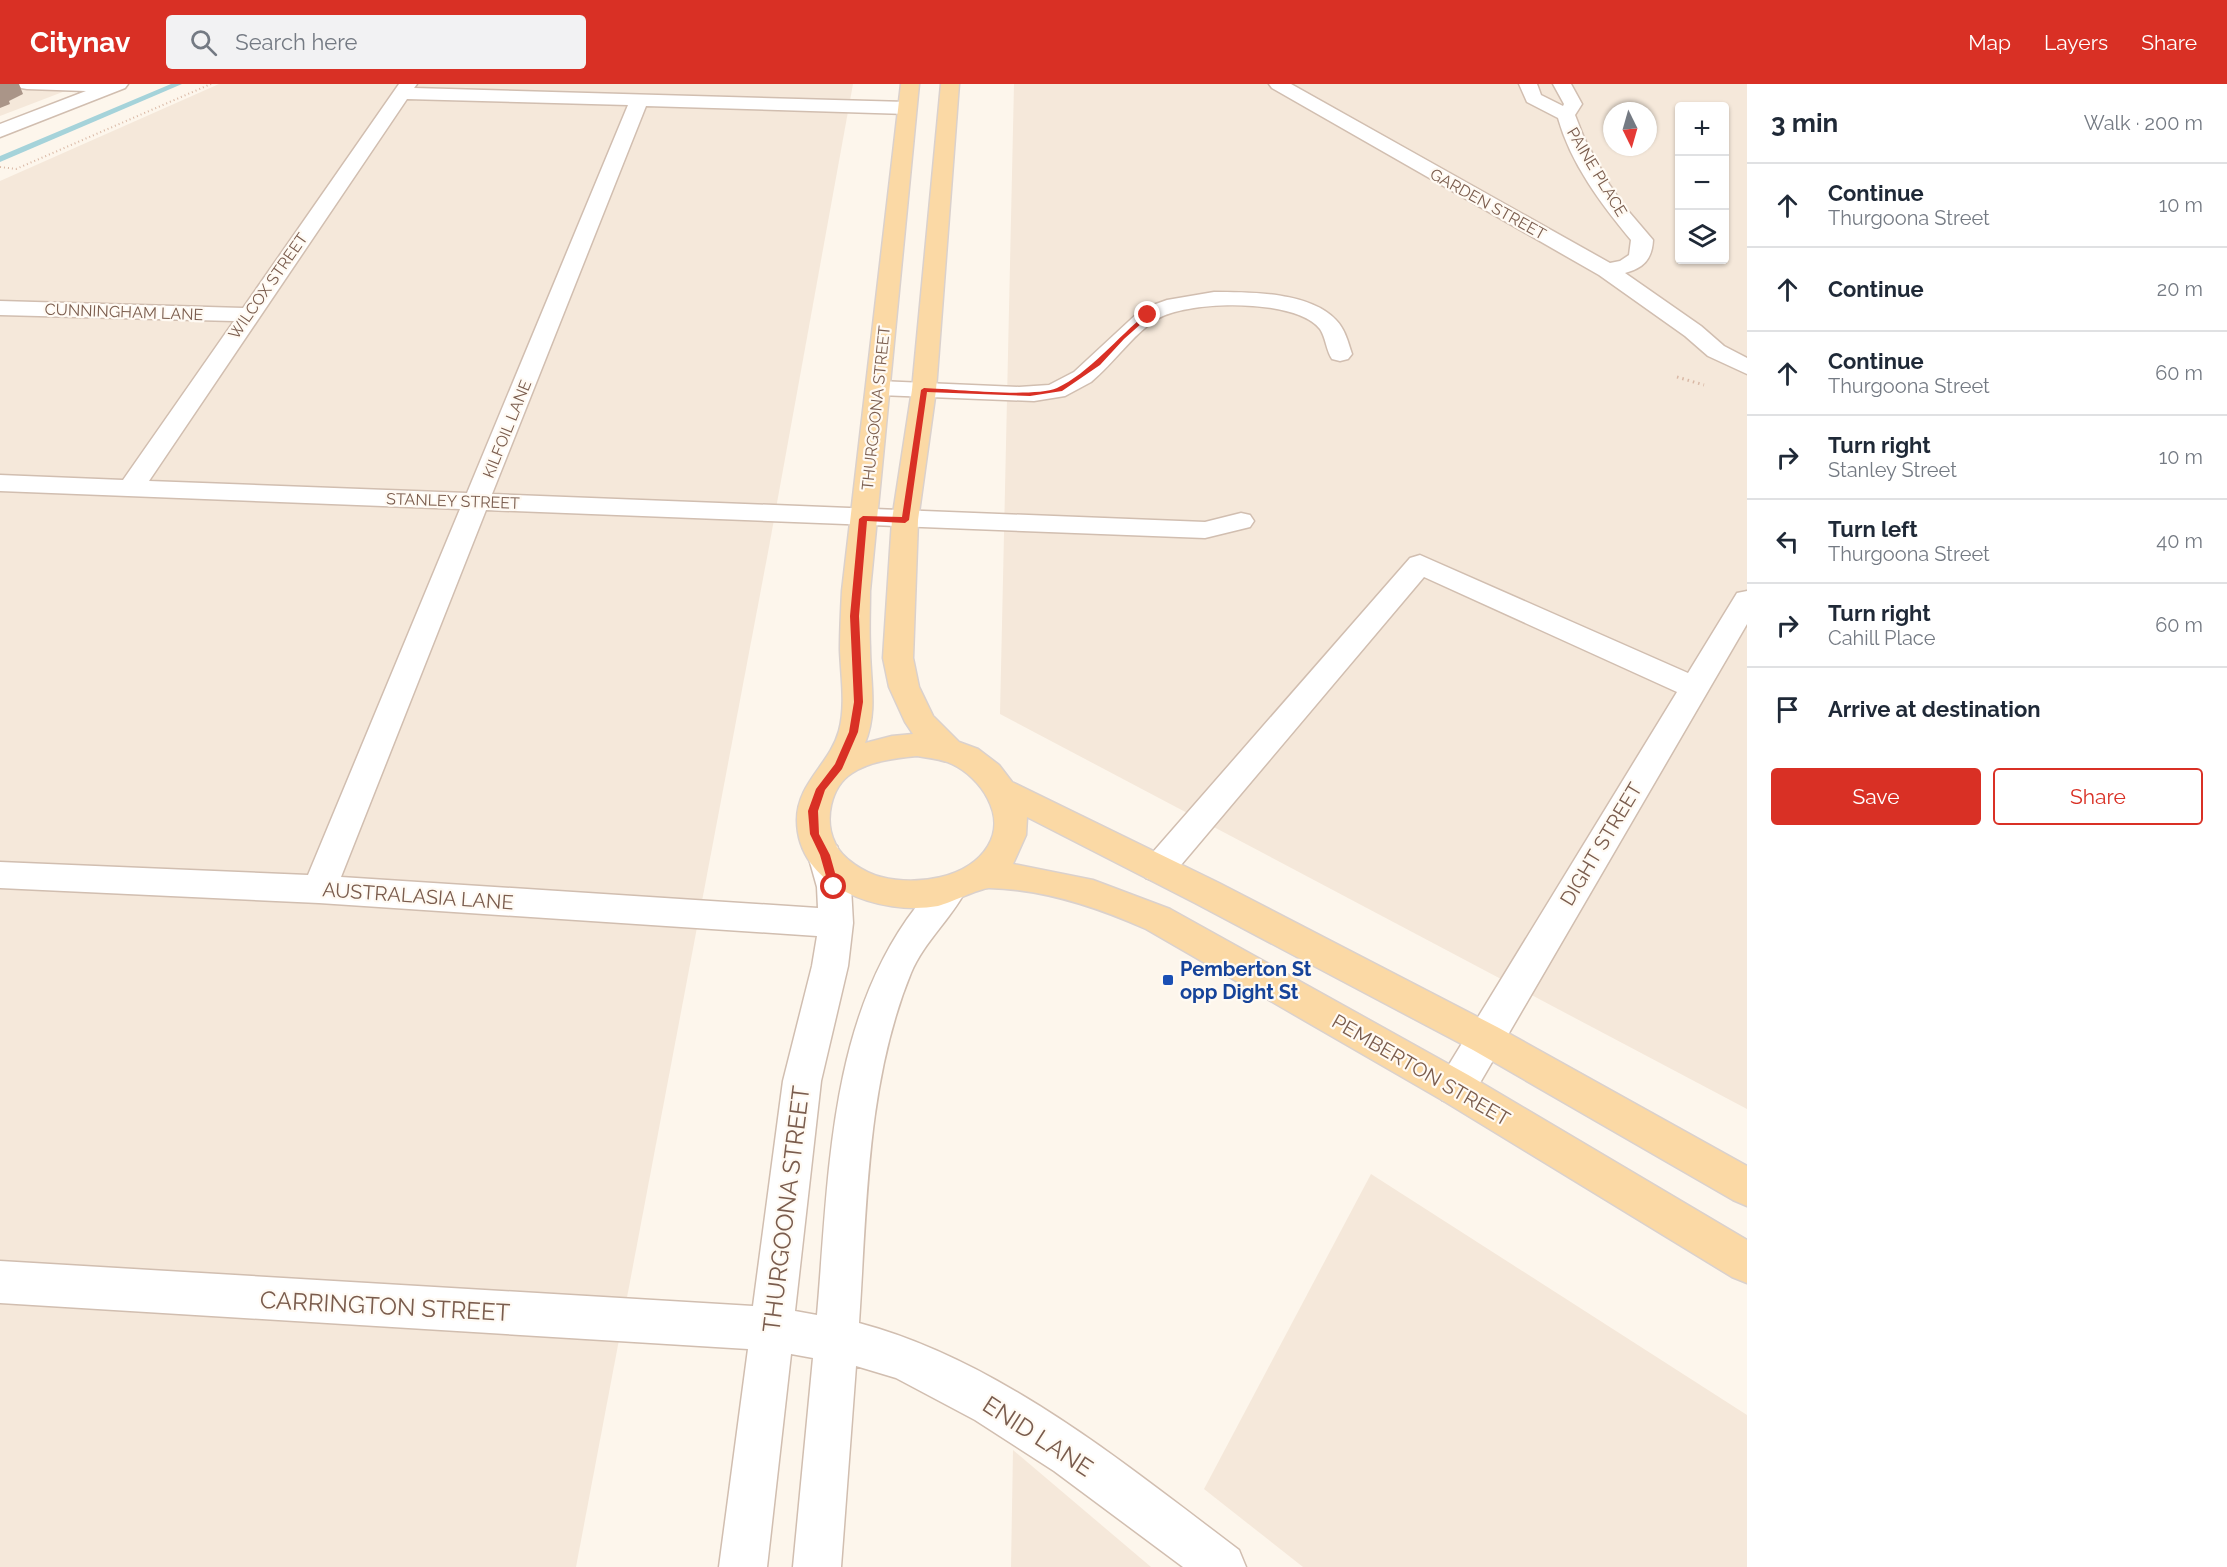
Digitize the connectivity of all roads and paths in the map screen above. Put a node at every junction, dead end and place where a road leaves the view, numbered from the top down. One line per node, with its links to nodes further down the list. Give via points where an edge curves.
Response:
1 (27, 84): 9 (street, via 87,85)
2 (119, 84): 9 (street)
3 (211, 84): 15 (path, via 16,170)
4 (950, 84): 12 (main road)
5 (1278, 84): 16 (street, GARDEN STREET)
6 (1528, 84): 13 (street, PAINE PLACE, via 1533,98)
7 (1563, 84): 13 (street, PAINE PLACE, via 1573,104)
8 (405, 88): 11 (street); 18 (street, WILCOX STREET)
9 (102, 91): 14 (street)
10 (908, 96): 11 (street); 12 (main road); 24 (main road, THURGOONA STREET)
11 (639, 101): 28 (street, KILFOIL LANE)
12 (947, 109): 25 (main road)
13 (1566, 116): 16 (street, PAINE PLACE, via 1589,166 1622,218 1642,240 1642,252 1635,263)
14 (0, 131)
15 (0, 167)
16 (1607, 270): 19 (street, GARDEN STREET)
17 (0, 309): 18 (street, CUNNINGHAM LANE)
18 (247, 315): 27 (street, WILCOX STREET)
19 (1693, 331): 20 (street, GARDEN STREET); 21 (street, GARDEN STREET); 23 (street, GARDEN STREET, via 1716,351)
20 (1747, 345)
21 (1747, 352)
22 (1340, 354): 25 (street, via 1330,327 1300,307 1263,301 1181,301 1148,315 1097,363 1059,390 1030,394)
23 (1747, 367)
24 (879, 388): 25 (street); 29 (main road, THURGOONA STREET)
25 (924, 390): 30 (main road)
26 (0, 483): 27 (street, STANLEY STREET)
27 (130, 489): 28 (street, STANLEY STREET)
28 (478, 501): 29 (street, STANLEY STREET); 41 (street, KILFOIL LANE)
29 (863, 519): 30 (street, STANLEY STREET); 35 (main road, THURGOONA STREET, via 854,616 858,702 854,732)
30 (905, 520): 31 (street, STANLEY STREET, via 1205,530); 34 (main road, via 898,658 904,687 920,722)
31 (1241, 521)
32 (1747, 600): 33 (street, DIGHT STREET)
33 (1693, 687): 38 (street, via 1420,564); 43 (street, DIGHT STREET)
34 (948, 750): 35 (main road, via 917,744 886,747); 36 (main road, via 990,774)
35 (839, 766): 37 (main road, via 821,789 813,811 814,834)
36 (1003, 791): 38 (main road); 40 (main road, via 1011,812 1010,835 1000,856)
37 (825, 855): 40 (main road, via 845,874 893,894 922,895); 42 (street, THURGOONA STREET, via 834,887)
38 (1158, 869): 43 (main road)
39 (0, 874): 41 (street, AUSTRALASIA LANE)
40 (965, 882): 44 (main road, PEMBERTON STREET, via 1023,878 1119,901 1158,919); 49 (street, via 921,927 894,971 878,1013 855,1132)
41 (319, 889): 42 (street, AUSTRALASIA LANE)
42 (836, 923): 48 (street, THURGOONA STREET, via 830,966 802,1080)
43 (1486, 1039): 44 (street, DIGHT STREET); 45 (main road)
44 (1456, 1088): 46 (main road, PEMBERTON STREET)
45 (1747, 1187)
46 (1747, 1263)
47 (0, 1282): 48 (street, CARRINGTON STREET)
48 (771, 1329): 49 (street, CARRINGTON STREET); 50 (street, THURGOONA STREET)
49 (836, 1340): 51 (street); 52 (street, ENID LANE, via 906,1360 983,1399 1072,1456)
50 (743, 1567)
51 (817, 1567)
52 (1222, 1567)

